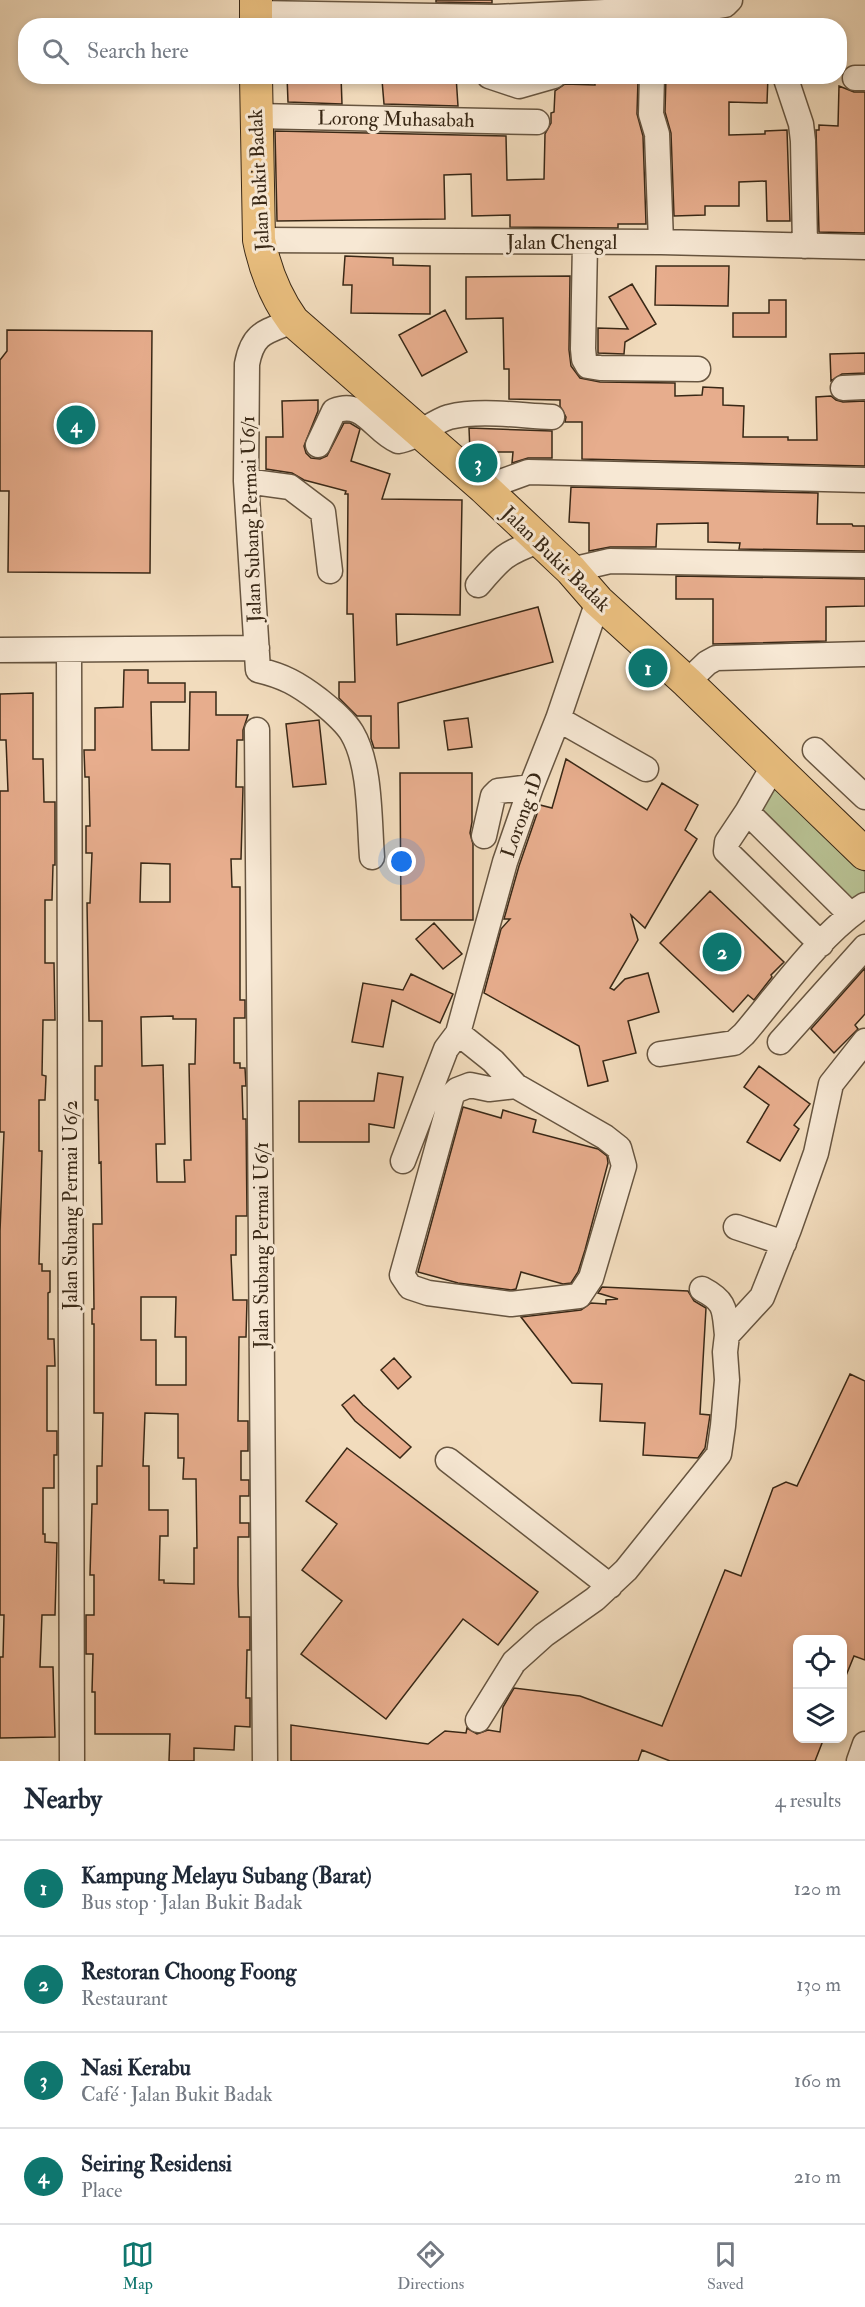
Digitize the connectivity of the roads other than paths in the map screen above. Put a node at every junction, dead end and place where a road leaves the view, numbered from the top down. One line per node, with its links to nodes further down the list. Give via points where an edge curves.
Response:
1 (730, 0): 2 (street, via 713,7)
2 (496, 9): 3 (street)
3 (256, 13)
4 (256, 84): 7 (main road, Jalan Bukit Badak)
5 (652, 84): 10 (street)
6 (788, 84): 12 (street, via 804,141)
7 (256, 116): 8 (street, Lorong Muhasabah); 9 (main road, Jalan Bukit Badak)
8 (537, 122)
9 (259, 240): 11 (street, Jalan Chengal); 14 (main road, Jalan Bukit Badak, via 264,265)
10 (661, 242): 11 (street, Jalan Chengal); 12 (street, Jalan Chengal)
11 (585, 243): 15 (street, via 583,349 588,366)
12 (805, 246): 13 (street, Jalan Chengal)
13 (865, 247)
14 (293, 321): 17 (main road, Jalan Bukit Badak); 20 (street, Jalan Subang Permai U6/1, via 258,337 250,351)
15 (698, 369)
16 (552, 417): 17 (street, via 469,414 448,417)
17 (418, 431): 18 (street, via 398,441 354,407 343,407 334,411); 21 (main road, Jalan Bukit Badak)
18 (318, 445)
19 (865, 480): 21 (street, via 528,472)
20 (246, 481): 25 (street, via 290,487 323,512); 31 (street, Jalan Subang Permai U6/1)
21 (484, 488): 22 (main road, Jalan Bukit Badak)
22 (539, 541): 24 (main road, Jalan Bukit Badak); 26 (street, via 501,558)
23 (865, 565): 24 (street, via 610,561)
24 (571, 570): 27 (main road, Jalan Bukit Badak)
25 (330, 571)
26 (478, 585)
27 (598, 601): 32 (main road, Jalan Bukit Badak); 33 (street, Lorong 1D)
28 (0, 650): 29 (street)
29 (69, 650): 31 (street); 61 (street, Jalan Subang Permai U6/2)
30 (865, 654): 32 (street, via 716,658)
31 (257, 659): 43 (street, via 300,685 336,714 352,734 364,766)
32 (687, 682): 36 (main road, Jalan Bukit Badak)
33 (558, 719): 37 (street); 38 (street, Lorong 1D)
34 (257, 730): 62 (street, Jalan Subang Permai U6/1)
35 (815, 750): 39 (street)
36 (774, 765): 40 (street); 42 (main road, Jalan Bukit Badak)
37 (646, 769)
38 (531, 787): 41 (street, via 503,789 493,796); 47 (street, Lorong 1D, via 505,862)
39 (865, 796)
40 (747, 812): 44 (street); 45 (street, via 727,842 726,851)
41 (484, 837)
42 (865, 854)
43 (372, 856)
44 (857, 909): 45 (street)
45 (821, 944): 50 (street, via 734,1043)
46 (865, 946): 49 (street)
47 (458, 1033): 51 (street); 52 (street, Lorong 1D, via 446,1049)
48 (865, 1041): 54 (street, via 831,1084 816,1154)
49 (780, 1042)
50 (660, 1054)
51 (516, 1086): 51 (street, via 489,1089 470,1085 452,1095 402,1275 410,1287 511,1304 579,1296 591,1278 624,1166 623,1158 619,1148 605,1137)
52 (403, 1161)
53 (736, 1227): 54 (street)
54 (784, 1243): 56 (street, via 762,1297)
55 (702, 1289): 56 (street, via 717,1297 724,1308)
56 (727, 1335): 58 (street, via 726,1392 718,1454)
57 (448, 1460): 58 (street)
58 (610, 1586): 59 (street, via 514,1662)
59 (478, 1720)
60 (865, 1744): 63 (street)
61 (72, 1761)
62 (265, 1761)
63 (859, 1761)

